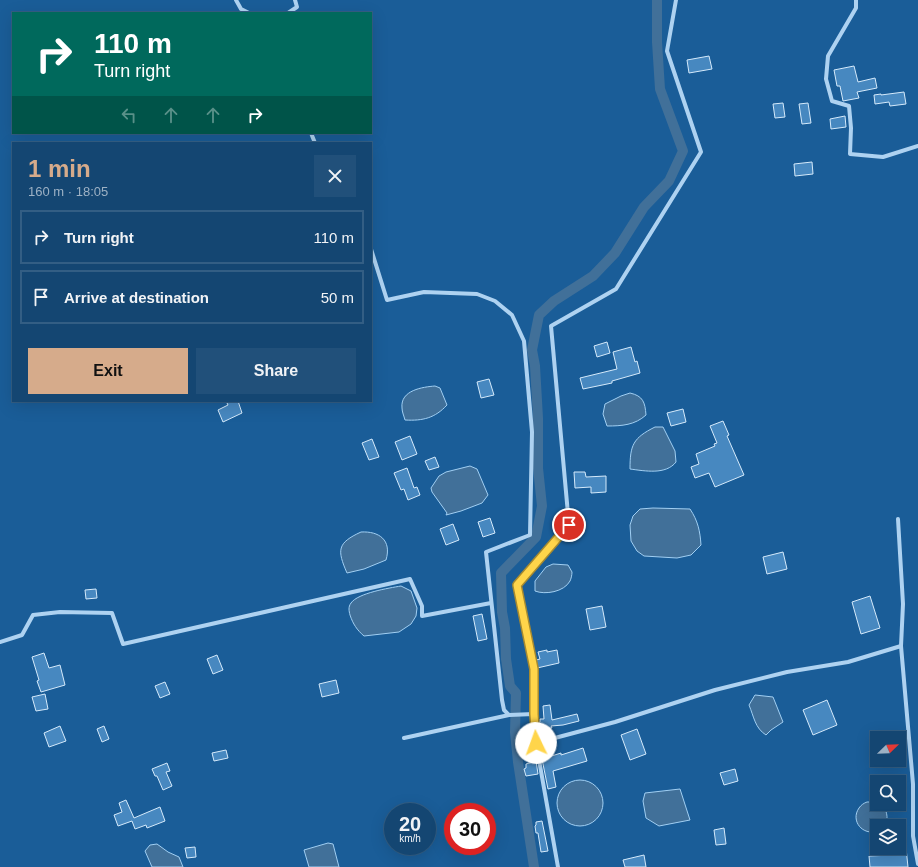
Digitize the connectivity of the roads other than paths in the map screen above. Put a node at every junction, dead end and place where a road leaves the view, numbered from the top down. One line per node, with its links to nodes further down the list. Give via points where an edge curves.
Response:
1 (236, 0): 5 (street, via 241,9)
2 (295, 0): 6 (street, via 297,7)
3 (676, 0): 13 (street, via 668,52 701,152 616,289 551,326 569,525 517,585 534,669)
4 (856, 0): 7 (street, via 856,8 828,56 826,79 832,101 849,106 850,154 883,157)
5 (247, 12)
6 (290, 12)
7 (918, 146)
8 (372, 251): 10 (street, via 386,300 424,292 477,294 495,301 512,315 524,341 532,432 530,535 486,552)
9 (898, 519): 12 (street, via 903,604)
10 (491, 602): 11 (street, via 422,616 422,606 410,579 123,644 112,613 60,612 32,615 22,635); 14 (street, via 502,700 504,710)
11 (0, 642)
12 (901, 646): 16 (street, via 848,662 788,672 715,690 615,722); 17 (street, via 913,784 913,836)
13 (532, 714): 14 (street); 16 (street)
14 (509, 716): 15 (street)
15 (404, 738)
16 (536, 743): 18 (street)
17 (918, 864)
18 (558, 867)

